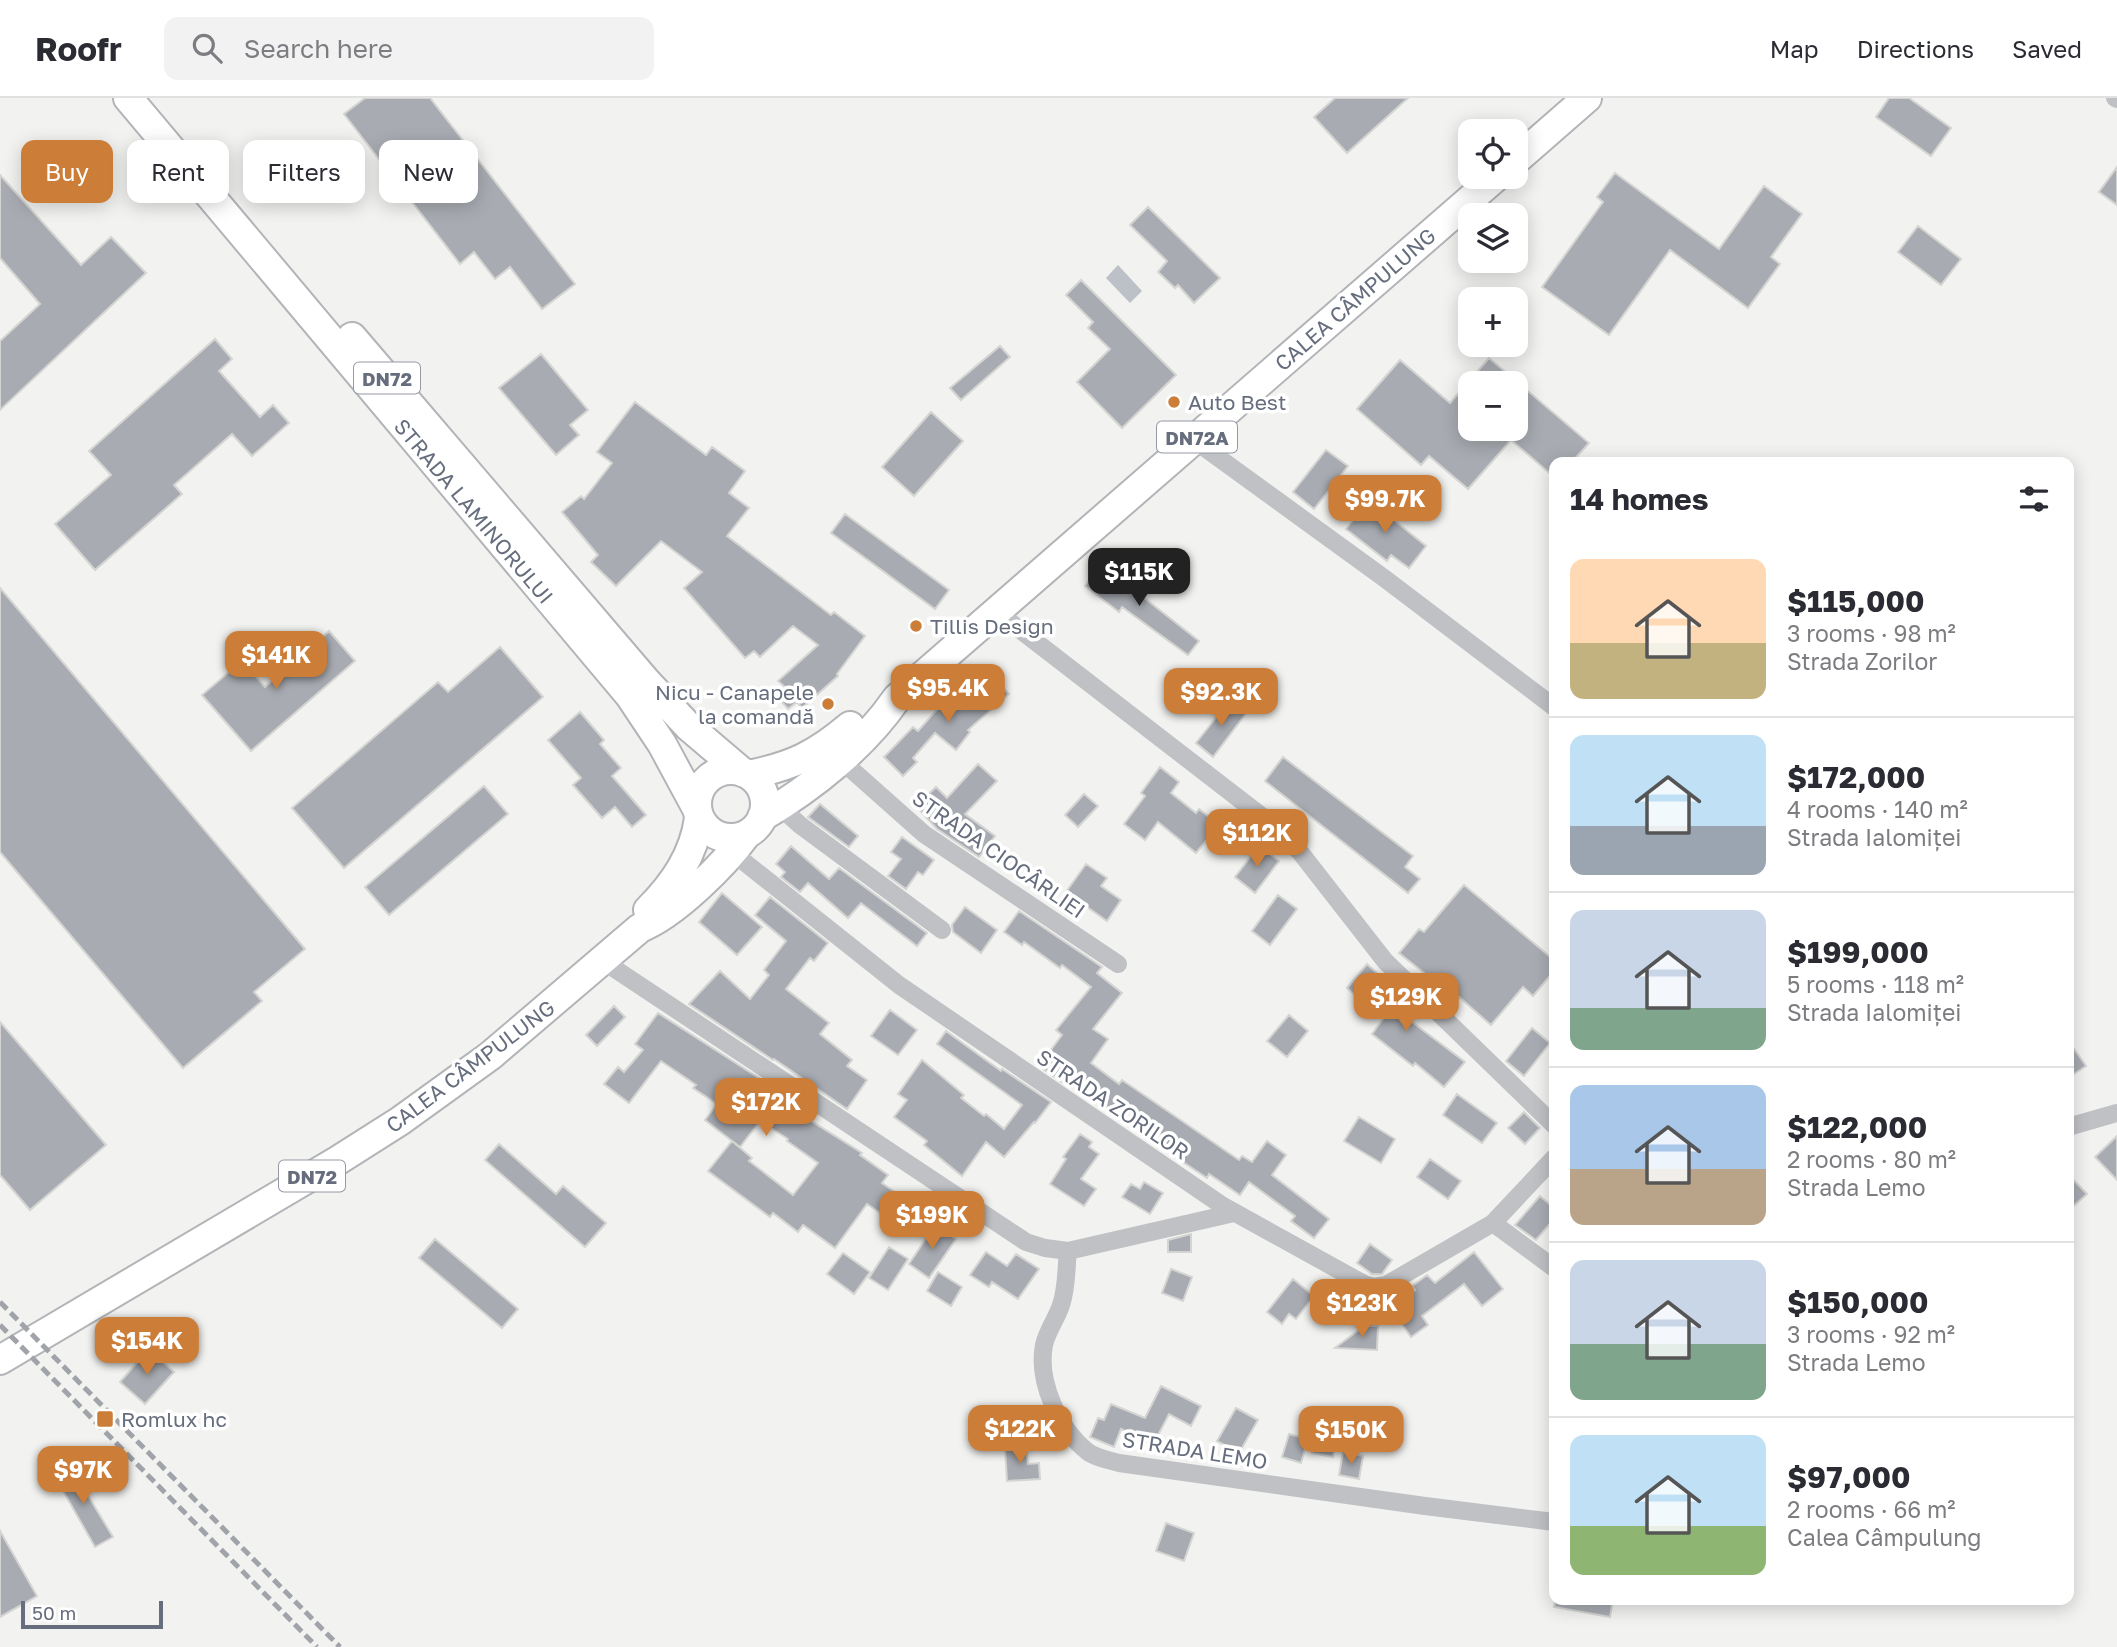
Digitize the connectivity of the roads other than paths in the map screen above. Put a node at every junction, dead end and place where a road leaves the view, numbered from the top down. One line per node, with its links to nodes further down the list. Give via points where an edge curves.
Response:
1 (128, 98): 11 (main road, STRADA LAMINORULUI, via 610,672 668,754)
2 (150, 98): 10 (main road, STRADA LAMINORULUI / DN72, via 646,681 688,726)
3 (1587, 98): 4 (main road)
4 (1528, 150)
5 (1482, 189): 6 (main road, CALEA CÂMPULUNG / DN72A)
6 (1194, 440): 7 (main road, CALEA CÂMPULUNG / DN72A); 8 (street)
7 (997, 612): 9 (main road, CALEA CÂMPULUNG / DN72A, via 897,698 880,723); 18 (street, via 1264,818 1300,852 1385,961)
8 (1549, 703)
9 (833, 753): 10 (main road, CALEA CÂMPULUNG / DN72A); 12 (main road, CALEA CÂMPULUNG / DN72A); 16 (street, STRADA CIOCÂRLIEI, via 923,834)
10 (745, 774): 11 (main road, CALEA CÂMPULUNG / DN72, via 720,772 710,777 697,795); 12 (main road, DN72, via 756,782 764,798)
11 (698, 812): 12 (main road, via 714,834 724,838 736,838); 13 (main road, CALEA CÂMPULUNG / DN72, via 687,859 665,893 646,911)
12 (755, 828): 13 (main road, CALEA CÂMPULUNG / DN72, via 666,913); 14 (street, via 800,825); 21 (street, STRADA ZORILOR, via 899,985)
13 (639, 928): 15 (main road, CALEA CÂMPULUNG / DN72)
14 (942, 930)
15 (603, 961): 23 (street, via 1026,1242); 25 (main road, CALEA CÂMPULUNG / DN72, via 490,1056 400,1121)
16 (1118, 964)
17 (2117, 1113): 19 (street)
18 (1549, 1120)
19 (2074, 1125)
20 (1549, 1163): 22 (street, STRADA ZORILOR)
21 (1234, 1213): 22 (street, STRADA ZORILOR, via 1374,1287); 23 (street)
22 (1493, 1223): 24 (street)
23 (1068, 1251): 26 (street, STRADA LEMO, via 1062,1304 1044,1345 1044,1370 1059,1415 1072,1437 1091,1454 1119,1463)
24 (1549, 1264)
25 (0, 1360)
26 (1549, 1521)

